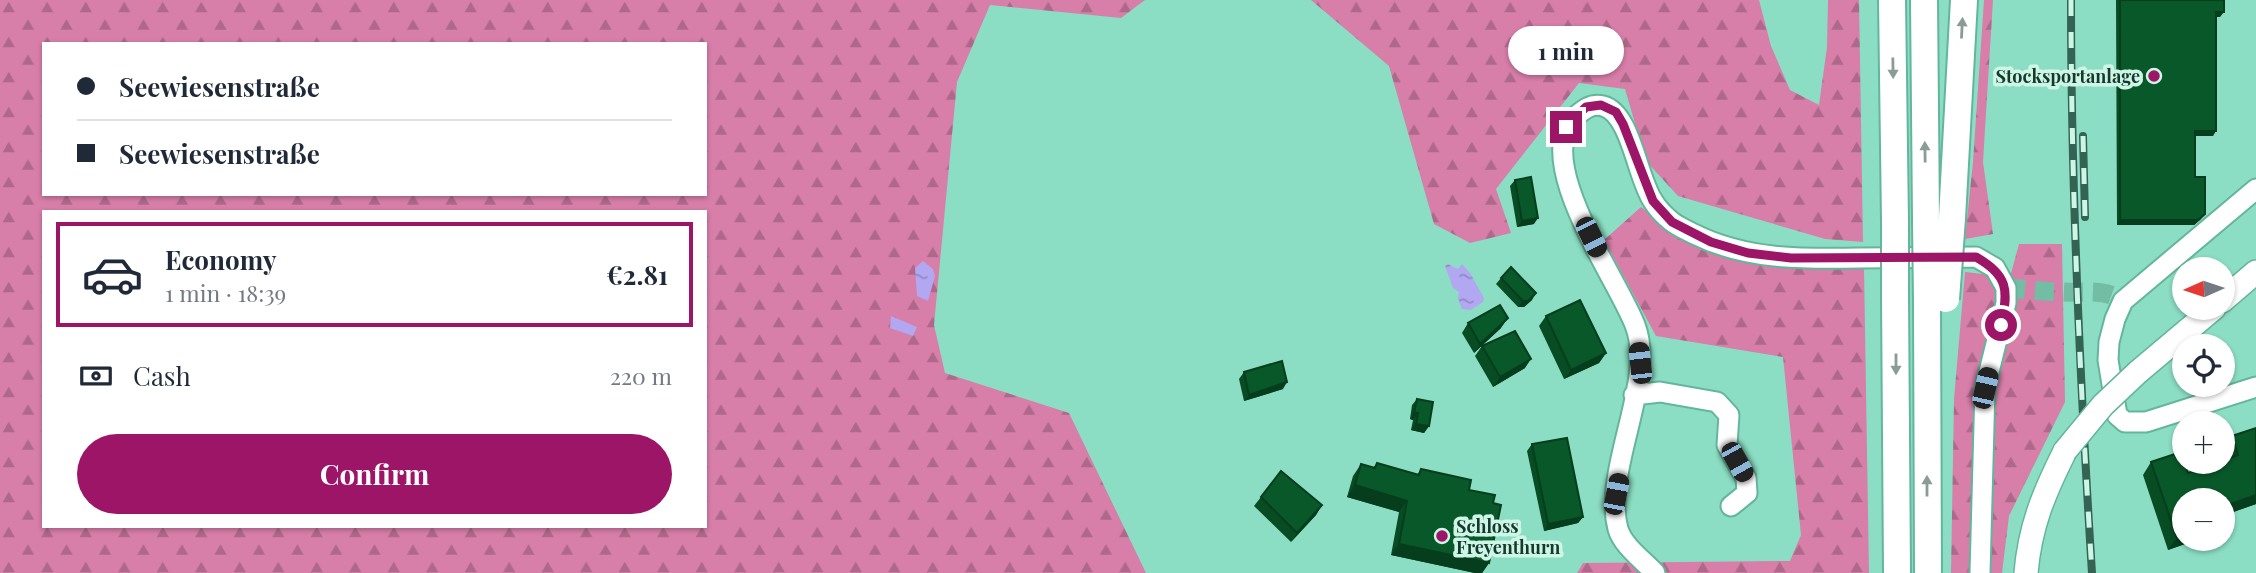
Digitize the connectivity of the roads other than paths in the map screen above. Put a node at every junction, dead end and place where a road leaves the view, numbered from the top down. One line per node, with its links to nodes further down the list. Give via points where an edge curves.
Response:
1 (1892, 0): 13 (highway, one-way to 13, bridge)
2 (1924, 0): 7 (highway, one-way to 2, bridge, via 1926,220)
3 (1964, 0): 7 (highway, one-way to 3, bridge, via 1952,218)
4 (2256, 189): 9 (street, via 2123,301 2108,360 2117,415 2125,422 2146,422)
5 (2253, 276): 6 (main road)
6 (2235, 291)
7 (1936, 300): 14 (highway, one-way to 7, via 1927,375)
8 (2200, 320): 16 (main road, bridge, via 2103,405 2065,451 2033,524)
9 (2256, 387)
10 (1634, 395): 11 (street, via 1660,392 1717,402 1729,415 1727,445 1746,478 1746,494); 12 (street, via 1616,494 1618,529); 15 (street, via 1640,363 1636,327 1581,218 1564,173 1566,127 1586,107 1601,105 1616,112 1653,201 1672,222 1711,242 1748,253 1791,258 1976,257 1995,268 2006,288 2006,303 1985,388)
11 (1731, 506)
12 (1655, 573)
13 (1897, 573)
14 (1928, 573)
15 (1980, 573)
16 (2026, 573)

